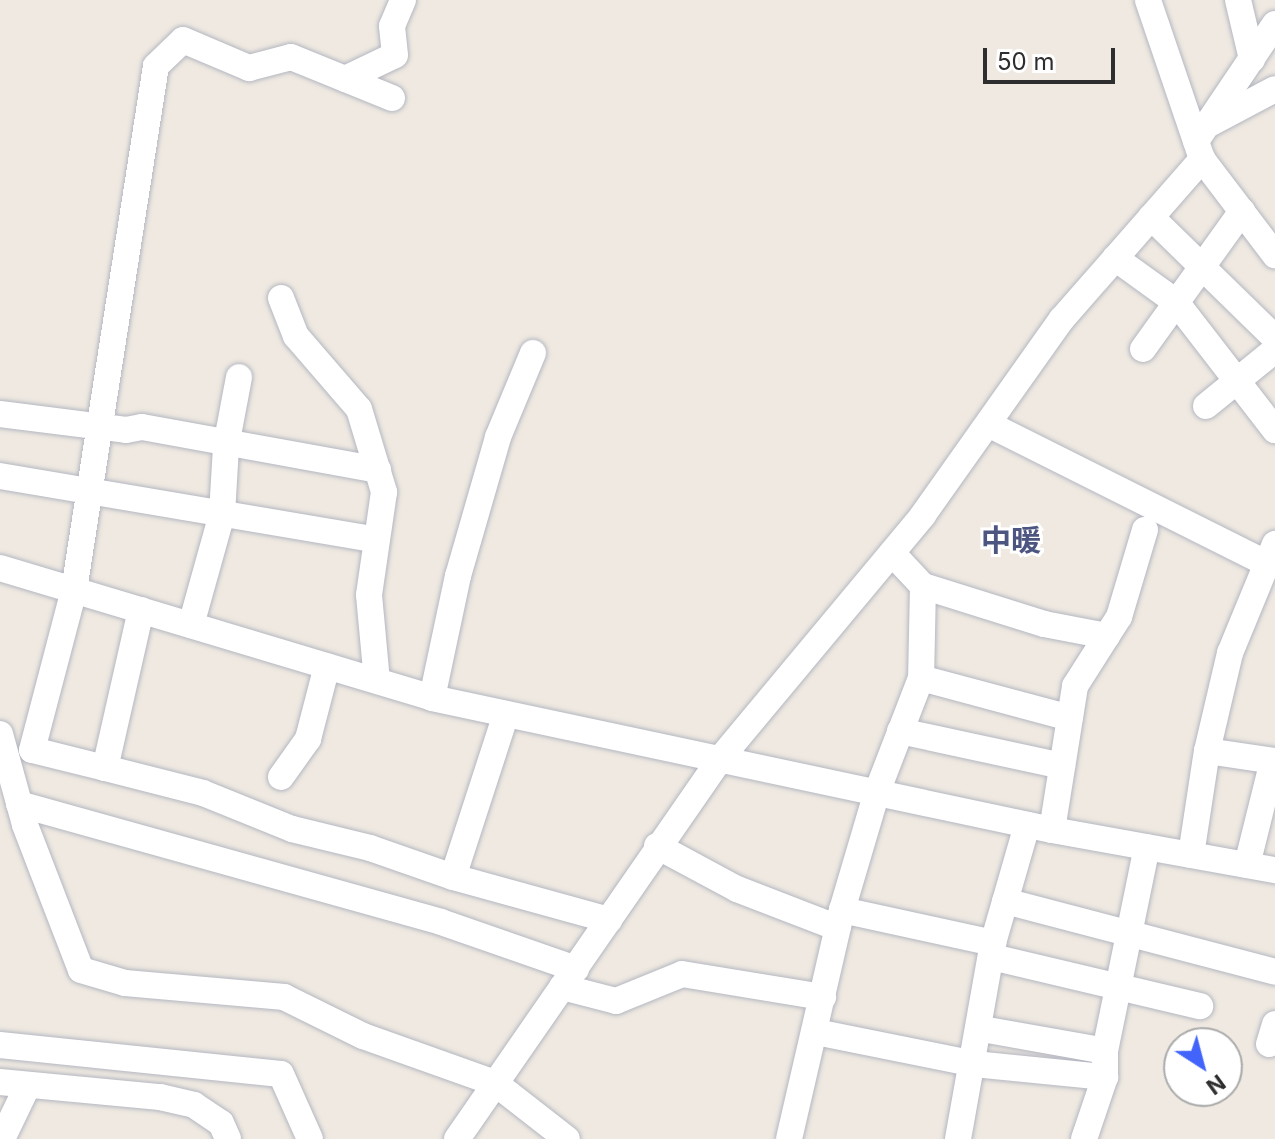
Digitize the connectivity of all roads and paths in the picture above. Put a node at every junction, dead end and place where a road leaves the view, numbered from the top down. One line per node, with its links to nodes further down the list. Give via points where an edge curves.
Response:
1 (403, 0): 6 (street, via 392,26 395,55)
2 (1148, 0): 9 (street)
3 (1238, 0): 5 (street)
4 (1275, 24): 5 (street)
5 (1252, 59): 9 (street)
6 (345, 79): 8 (street); 26 (street, via 291,57 249,68 183,40 156,66)
7 (1275, 89): 9 (street)
8 (392, 98)
9 (1201, 142): 10 (street); 11 (street)
10 (1242, 211): 12 (street); 14 (street)
11 (1151, 217): 13 (street); 14 (street)
12 (1275, 255)
13 (1115, 258): 16 (street); 25 (street, via 1062,319)
14 (1204, 263): 16 (street); 17 (street)
15 (281, 298): 29 (street, via 296,336 359,409)
16 (1176, 302): 18 (street); 22 (street)
17 (1275, 338)
18 (1143, 349)
19 (1275, 350): 22 (street)
20 (533, 353): 46 (street, via 494,451 458,576)
21 (239, 377): 28 (street)
22 (1237, 381): 23 (street); 27 (street)
23 (1206, 406)
24 (0, 414): 26 (street)
25 (990, 425): 35 (street); 36 (street)
26 (98, 426): 28 (street, via 142,427); 31 (street)
27 (1275, 430)
28 (226, 446): 29 (street); 32 (street)
29 (378, 470): 34 (street, via 384,492)
30 (0, 476): 31 (street)
31 (89, 490): 32 (street); 39 (street)
32 (222, 514): 34 (street); 41 (street)
33 (1145, 530): 42 (street, via 1119,617)
34 (377, 540): 45 (street, via 369,595)
35 (892, 553): 38 (street); 53 (street)
36 (1270, 553): 52 (street, via 1230,653)
37 (0, 568): 39 (street)
38 (923, 586): 42 (street, via 1044,624); 44 (street)
39 (74, 590): 40 (street); 51 (street)
40 (141, 610): 41 (street); 57 (street)
41 (191, 625): 43 (street)
42 (1107, 636): 48 (street, via 1075,686)
43 (327, 666): 45 (street); 58 (street, via 308,739)
44 (921, 678): 48 (street); 49 (street)
45 (377, 681): 46 (street)
46 (432, 698): 47 (street)
47 (506, 714): 53 (street); 67 (street)
48 (1070, 718): 56 (street)
49 (900, 731): 56 (street); 59 (street)
50 (0, 734): 55 (street)
51 (32, 750): 55 (street); 57 (street)
52 (1207, 751): 54 (street); 64 (street)
53 (720, 759): 59 (street); 62 (street)
54 (1274, 761): 65 (street)
55 (4, 764): 60 (street)
56 (1062, 766): 61 (street)
57 (105, 768): 67 (street, via 203,793 292,829 370,848)
58 (281, 777)
59 (877, 792): 61 (street); 69 (street)
60 (19, 804): 74 (street, via 441,922); 85 (street, via 81,970 125,983 284,997 363,1036)
61 (1039, 827): 63 (street); 68 (street)
62 (657, 846): 69 (street, via 737,889); 70 (street)
63 (1147, 847): 64 (street); 71 (street)
64 (1191, 855): 65 (street)
65 (1247, 865): 66 (street)
66 (1275, 870)
67 (453, 877): 70 (street)
68 (1005, 901): 71 (street); 72 (street)
69 (840, 919): 72 (street); 76 (street)
70 (609, 920): 74 (street)
71 (1129, 933): 73 (street); 75 (street)
72 (992, 950): 75 (street); 78 (street)
73 (1275, 972)
74 (569, 978): 76 (street, via 616,1001 682,974); 85 (street)
75 (1119, 985): 77 (street); 81 (street)
76 (823, 997): 79 (street)
77 (1200, 1006)
78 (982, 1029): 81 (street); 82 (street)
79 (816, 1032): 82 (street); 92 (street)
80 (0, 1045): 89 (street, via 281,1074)
81 (1105, 1051): 83 (street)
82 (974, 1064): 83 (street); 93 (street)
83 (1105, 1077): 94 (street)
84 (0, 1082): 86 (street)
85 (495, 1083): 90 (street); 91 (street)
86 (28, 1085): 87 (street); 88 (street, via 194,1105 221,1123)
87 (2, 1139)
88 (228, 1139)
89 (310, 1139)
90 (457, 1139)
91 (567, 1139)
92 (789, 1139)
93 (958, 1139)
94 (1084, 1139)

